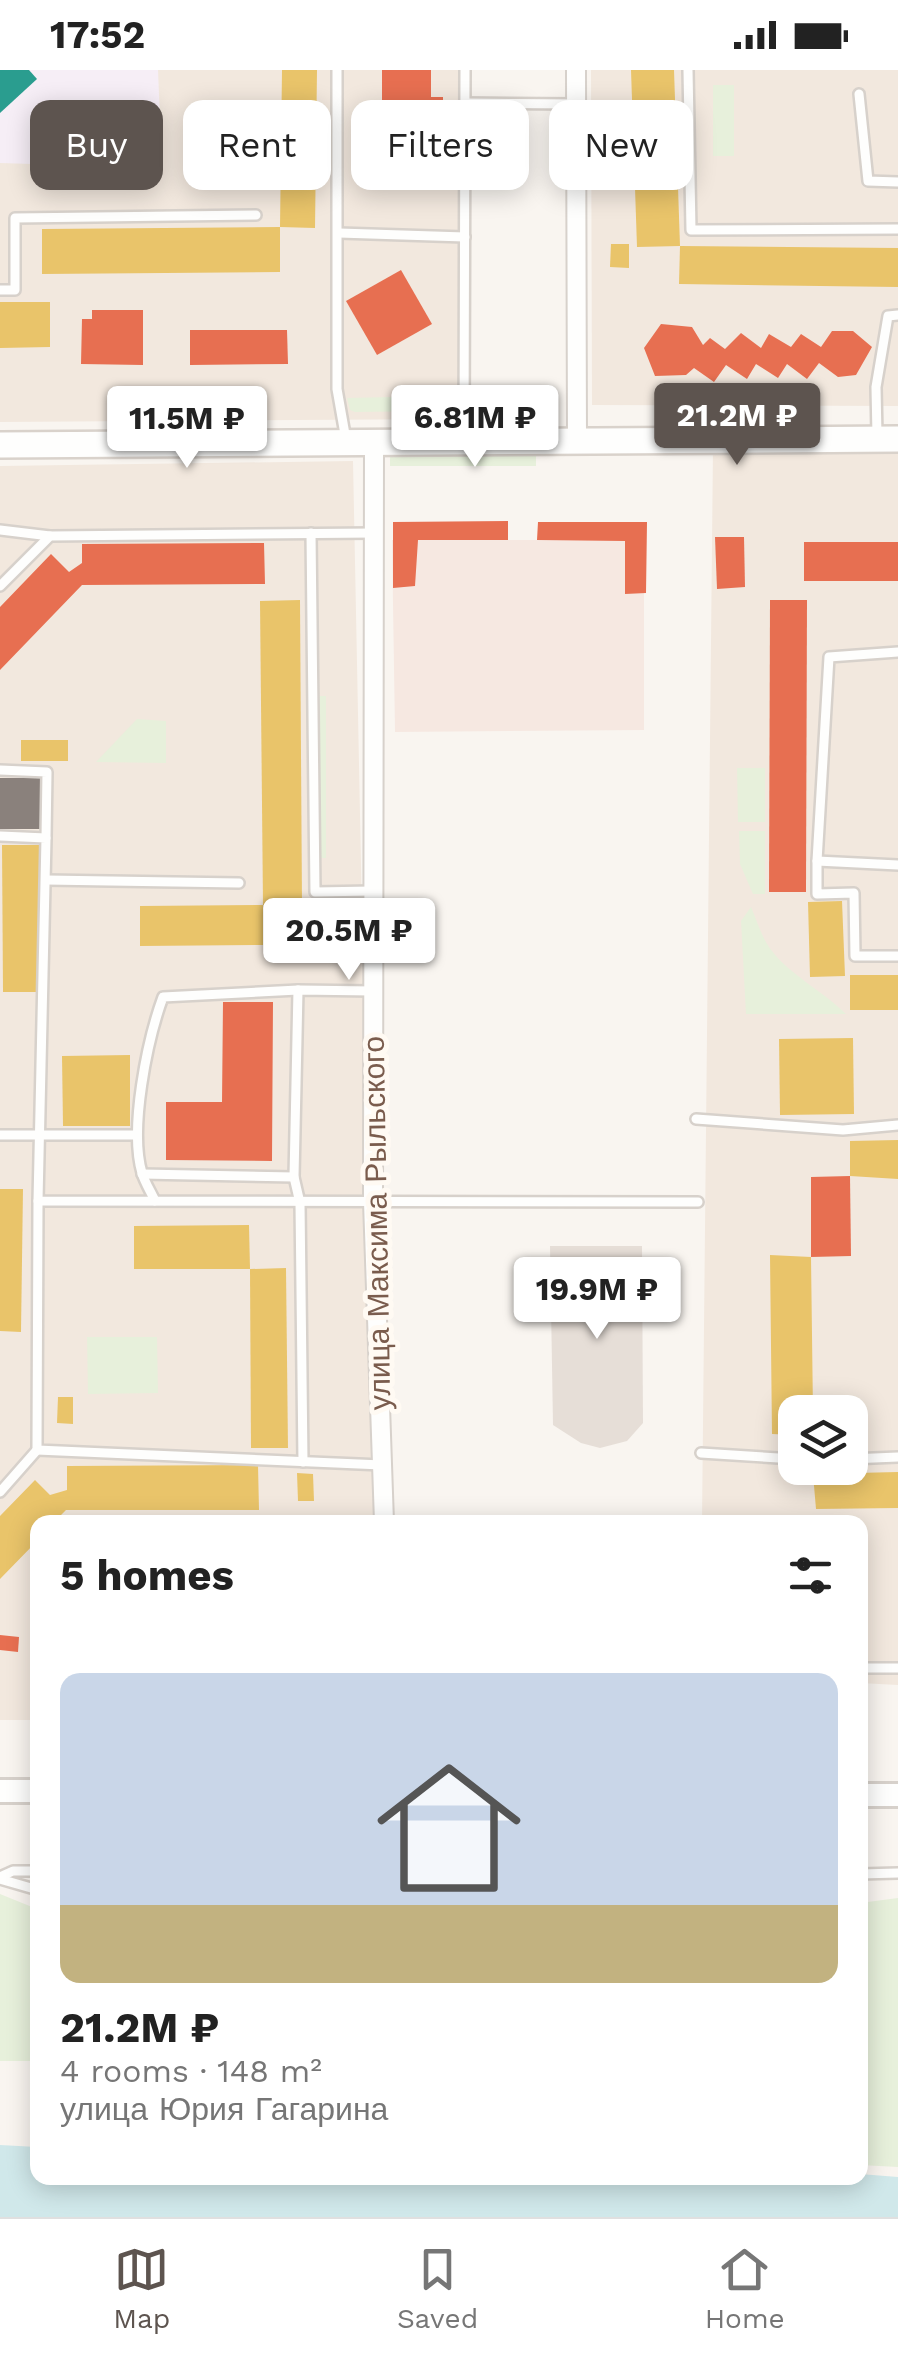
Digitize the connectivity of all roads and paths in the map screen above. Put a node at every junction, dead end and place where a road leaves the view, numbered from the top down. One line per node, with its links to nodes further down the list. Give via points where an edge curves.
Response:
1 (337, 70): 13 (lane)
2 (465, 70): 6 (lane)
3 (576, 70): 7 (street)
4 (688, 70): 12 (lane, via 691,230)
5 (859, 94): 8 (lane, via 868,181)
6 (465, 100)
7 (576, 100)
8 (898, 182)
9 (465, 190): 14 (lane)
10 (576, 190): 20 (street)
11 (256, 215): 15 (lane, via 15,218 14,290)
12 (898, 229)
13 (338, 234): 14 (lane); 18 (lane, via 337,389)
14 (465, 237): 19 (lane)
15 (0, 290)
16 (898, 314): 17 (lane, via 888,316 876,387)
17 (887, 439): 20 (main road)
18 (346, 442): 21 (main road); 22 (main road)
19 (464, 442): 20 (main road); 21 (main road)
20 (577, 442)
21 (374, 443): 25 (street, улица Максима Рыльского)
22 (0, 445)
23 (0, 530): 26 (lane)
24 (312, 533): 25 (lane); 26 (lane); 36 (lane, via 315,892)
25 (375, 533): 36 (street, улица Максима Рыльского)
26 (50, 536): 27 (lane)
27 (0, 586)
28 (898, 652): 32 (lane, via 829,657)
29 (0, 770): 31 (lane, via 47,772)
30 (0, 836): 31 (lane)
31 (46, 838): 34 (lane)
32 (816, 861): 33 (lane); 37 (lane, via 817,894 854,893 856,956)
33 (898, 865)
34 (46, 880): 35 (lane); 42 (lane)
35 (239, 883)
36 (373, 891): 39 (street, улица Максима Рыльского)
37 (898, 956)
38 (298, 990): 39 (lane); 44 (lane, via 163,997); 46 (lane)
39 (373, 990): 49 (street, улица Максима Рыльского)
40 (696, 1120): 41 (lane, via 843,1130)
41 (898, 1125)
42 (39, 1134): 43 (lane); 44 (lane); 47 (lane)
43 (0, 1135)
44 (137, 1135): 45 (lane)
45 (142, 1174): 46 (lane); 48 (lane)
46 (294, 1177): 51 (lane)
47 (38, 1201): 48 (lane); 52 (lane)
48 (155, 1201): 51 (lane)
49 (373, 1202): 50 (lane); 51 (lane); 58 (street, улица Максима Рыльского)
50 (698, 1202)
51 (300, 1203): 57 (lane)
52 (38, 1450): 57 (lane); 59 (lane)
53 (701, 1453): 55 (lane)
54 (898, 1457): 56 (lane)
55 (778, 1458)
56 (868, 1458)
57 (302, 1462): 58 (lane)
58 (382, 1465): 60 (street, улица Максима Рыльского)
59 (0, 1492)
60 (384, 1515)
61 (868, 1668): 62 (lane)
62 (898, 1668)
63 (0, 1790): 64 (street)
64 (30, 1790)
65 (868, 1794): 66 (street)
66 (898, 1796)
67 (30, 1871): 70 (lane)
68 (868, 1874): 69 (lane)
69 (898, 1874)
70 (0, 1878): 71 (lane)
71 (30, 1887)

